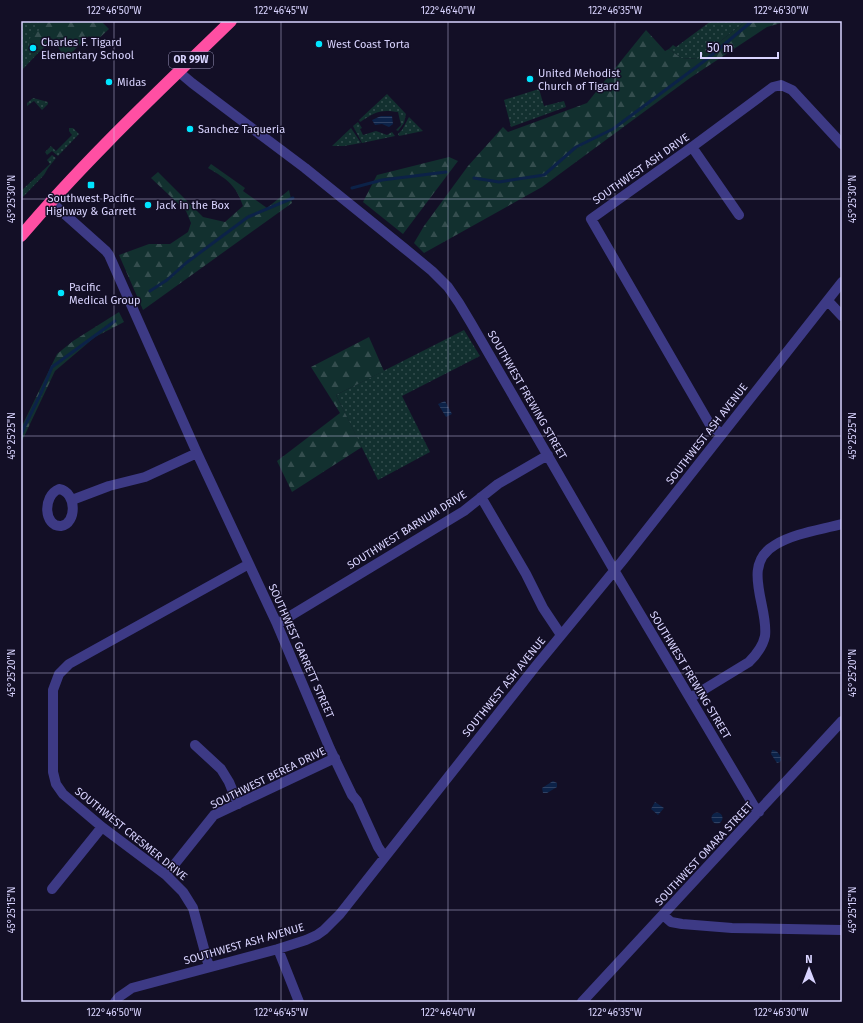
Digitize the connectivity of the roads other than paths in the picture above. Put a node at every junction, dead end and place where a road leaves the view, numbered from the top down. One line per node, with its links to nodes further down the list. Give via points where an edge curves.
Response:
1 (231, 21): 2 (highway, OR 99W)
2 (179, 72): 5 (highway, OR 99W, via 103,145); 13 (street, SOUTHWEST FREWING STREET, via 323,183 441,280 459,303)
3 (842, 144): 4 (street, SOUTHWEST ASH DRIVE, via 792,90 782,85 773,87)
4 (692, 148): 6 (street); 11 (street, SOUTHWEST ASH DRIVE, via 591,219 709,423)
5 (50, 201): 7 (highway, OR 99W); 12 (street, SOUTHWEST GARRETT STREET, via 110,255)
6 (739, 215)
7 (21, 236)
8 (842, 282): 9 (street, SOUTHWEST ASH AVENUE)
9 (828, 301): 10 (street); 11 (street, SOUTHWEST ASH AVENUE)
10 (842, 316)
11 (722, 434): 18 (street, SOUTHWEST ASH AVENUE)
12 (197, 453): 15 (street, via 145,477 109,486); 17 (street, SOUTHWEST GARRETT STREET)
13 (548, 455): 14 (street, SOUTHWEST BARNUM DRIVE); 18 (street, SOUTHWEST FREWING STREET)
14 (481, 497): 19 (street, SOUTHWEST BARNUM DRIVE, via 464,511); 20 (street, via 543,608)
15 (72, 500)
16 (842, 524): 21 (street, via 796,536 774,546 766,554 758,570 765,634 756,655 749,662)
17 (249, 564): 19 (street, SOUTHWEST GARRETT STREET); 27 (street, SOUTHWEST CRESMER DRIVE, via 69,664 59,674 53,690 53,772 56,784 63,794)
18 (614, 570): 20 (street, SOUTHWEST ASH AVENUE); 21 (street, SOUTHWEST FREWING STREET)
19 (277, 624): 24 (street, SOUTHWEST GARRETT STREET)
20 (561, 635): 28 (street, SOUTHWEST ASH AVENUE)
21 (690, 698): 26 (street, SOUTHWEST FREWING STREET)
22 (842, 721): 26 (street, SOUTHWEST OMARA STREET)
23 (195, 745): 25 (street, via 221,769)
24 (335, 758): 25 (street, SOUTHWEST BEREA DRIVE); 28 (street, SOUTHWEST GARRETT STREET)
25 (238, 804): 29 (street, SOUTHWEST BEREA DRIVE, via 214,815)
26 (759, 812): 31 (street, SOUTHWEST OMARA STREET)
27 (102, 827): 29 (street, SOUTHWEST CRESMER DRIVE); 30 (street)
28 (384, 856): 33 (street, SOUTHWEST ASH AVENUE, via 340,914 324,930 306,940)
29 (166, 875): 34 (street, SOUTHWEST CRESMER DRIVE, via 183,892 193,908)
30 (52, 889)
31 (663, 915): 32 (street, via 671,922 682,924 732,928); 37 (street, SOUTHWEST OMARA STREET)
32 (842, 930)
33 (278, 949): 34 (street, SOUTHWEST ASH AVENUE); 36 (street)
34 (209, 967): 35 (street, SOUTHWEST ASH AVENUE, via 132,988)
35 (115, 1002)
36 (300, 1002)
37 (582, 1002)

